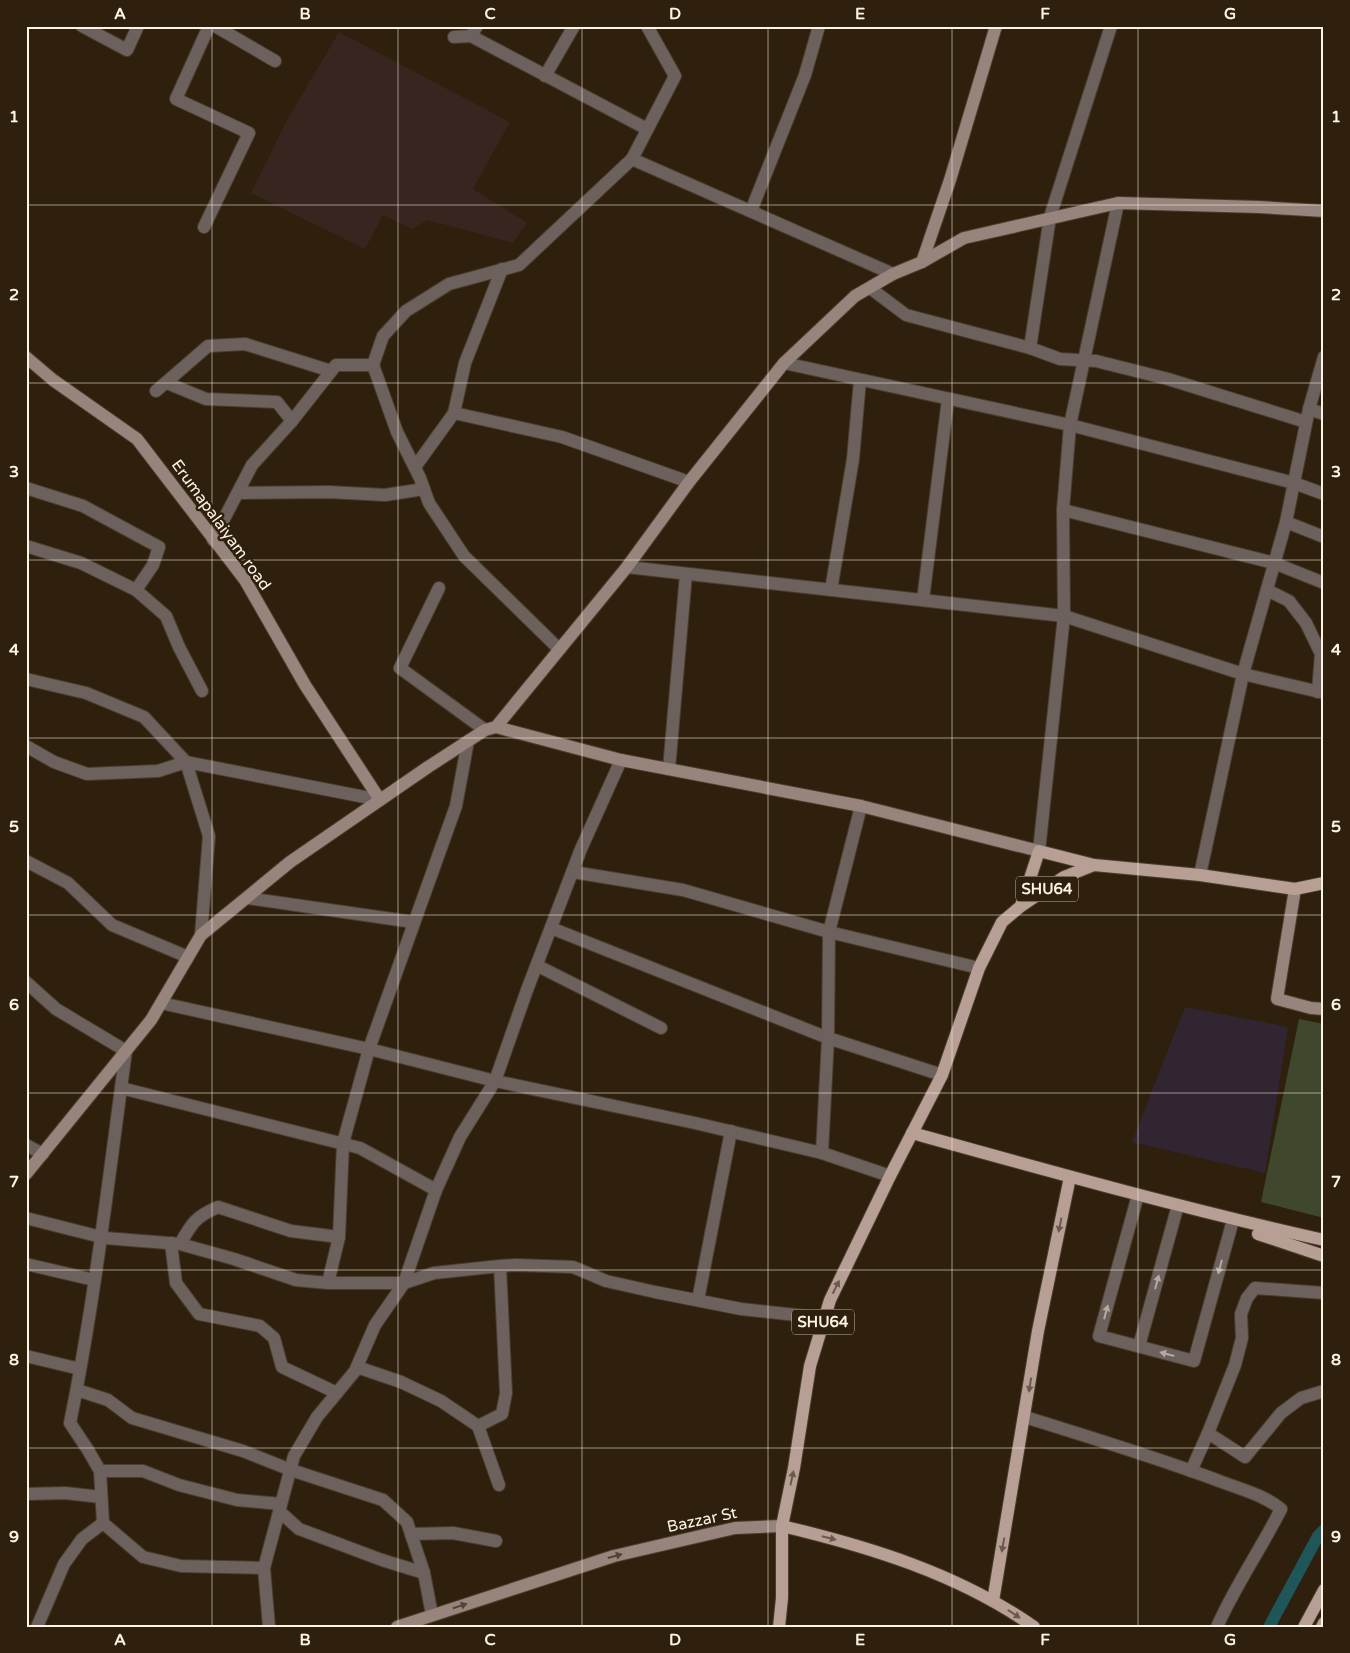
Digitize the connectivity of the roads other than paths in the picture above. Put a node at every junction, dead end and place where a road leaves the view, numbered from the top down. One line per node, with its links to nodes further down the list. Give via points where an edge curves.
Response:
1 (82, 26): 2 (street, via 126,50)
2 (138, 26)
3 (209, 26): 20 (street, via 176,99 249,133)
4 (216, 26): 12 (street)
5 (574, 26): 13 (street)
6 (647, 26): 14 (street, via 675,76)
7 (819, 26): 17 (street, via 805,74)
8 (996, 26): 21 (street)
9 (1111, 26): 19 (street)
10 (473, 31): 11 (street); 13 (street)
11 (454, 37)
12 (275, 61)
13 (546, 76): 14 (street)
14 (647, 130): 15 (street)
15 (632, 159): 17 (street); 22 (street, via 519,265)
16 (1118, 203): 18 (street); 19 (street); 28 (street)
17 (751, 211): 23 (street)
18 (1324, 211)
19 (1050, 218): 21 (street, via 964,238); 25 (street)
20 (204, 228)
21 (922, 262): 23 (street)
22 (502, 269): 30 (street, via 450,284 406,312 383,336); 37 (street, via 465,363)
23 (893, 274): 24 (street)
24 (870, 288): 25 (street, via 906,315); 29 (street, via 855,296)
25 (1030, 348): 28 (street, via 1060,359)
26 (26, 357): 52 (street, Erumapalaiyam road, via 137,439)
27 (1324, 357): 36 (street)
28 (1084, 360): 40 (street, via 1168,379); 41 (street)
29 (784, 364): 32 (street); 43 (street)
30 (373, 365): 31 (street, via 336,365); 42 (street, via 397,432)
31 (331, 371): 33 (street, via 245,344 208,346); 39 (street)
32 (860, 380): 35 (street); 60 (street, via 853,459)
33 (167, 383): 34 (street); 39 (street, via 206,400 277,402)
34 (156, 391)
35 (948, 398): 41 (street); 62 (street)
36 (1309, 409): 38 (street); 40 (street)
37 (454, 413): 42 (street); 43 (street, via 562,437)
38 (1324, 414)
39 (292, 421): 47 (street, via 252,464)
40 (1306, 422): 44 (street)
41 (1070, 425): 44 (street); 49 (street)
42 (415, 467): 46 (street)
43 (689, 482): 55 (street)
44 (1294, 483): 48 (street); 50 (street)
45 (26, 488): 59 (street, via 83,506 159,547 153,565)
46 (424, 489): 47 (street, via 385,495); 64 (street, via 429,503 464,556)
47 (238, 493): 52 (street)
48 (1324, 494)
49 (1063, 510): 54 (street); 63 (street)
50 (1286, 522): 51 (street); 54 (street)
51 (1324, 537)
52 (213, 540): 75 (street, Erumapalaiyam road, via 245,580 305,685)
53 (26, 546): 59 (street, via 81,563)
54 (1274, 563): 57 (street); 61 (street)
55 (627, 567): 56 (street); 64 (street)
56 (686, 574): 60 (street); 74 (street)
57 (1324, 583)
58 (439, 588): 69 (street, via 400,668)
59 (136, 590): 67 (street, via 166,616)
60 (831, 590): 62 (street)
61 (1267, 590): 65 (street); 68 (street, via 1289,601 1306,623 1321,654)
62 (922, 600): 63 (street)
63 (1064, 616): 65 (street); 77 (street)
64 (559, 649): 69 (street)
65 (1243, 674): 68 (street); 81 (street)
66 (26, 679): 73 (street, via 86,693 144,717)
67 (202, 691)
68 (1321, 693)
69 (490, 728): 70 (street); 72 (street)
70 (468, 741): 75 (street); 86 (street, via 456,806)
71 (26, 746): 73 (street, via 54,762 87,774 158,771)
72 (622, 760): 74 (street); 80 (street)
73 (186, 762): 75 (street); 89 (street, via 209,836)
74 (669, 769): 76 (street)
75 (380, 800): 84 (street, via 290,862)
76 (861, 806): 77 (street); 88 (street)
77 (1038, 851): 79 (main road); 85 (main road)
78 (26, 861): 90 (street, via 68,883 112,925)
79 (1094, 865): 81 (main road, SHU64); 85 (main road, SHU64, via 1064,877)
80 (573, 872): 87 (street); 88 (street, via 683,890)
81 (1200, 875): 83 (main road, SHU64)
82 (1324, 882): 83 (main road, SHU64)
83 (1295, 889): 95 (street, via 1277,999)
84 (247, 898): 86 (street); 89 (street)
85 (1021, 906): 92 (main road, SHU64, via 1002,922)
86 (414, 922): 98 (street)
87 (551, 928): 91 (street); 97 (street)
88 (829, 932): 92 (street); 97 (street)
89 (201, 935): 90 (street)
90 (188, 957): 94 (street)
91 (538, 966): 96 (street); 101 (street)
92 (979, 968): 100 (main road, SHU64)
93 (26, 982): 99 (street, via 56,1009)
94 (161, 1003): 98 (street); 99 (street)
95 (1324, 1009)
96 (661, 1028)
97 (828, 1038): 100 (street); 107 (street)
98 (369, 1049): 101 (street); 105 (street)
99 (126, 1051): 102 (street); 108 (street)
100 (942, 1075): 104 (main road, SHU64)
101 (495, 1081): 103 (street); 112 (street, via 460,1137)
102 (121, 1088): 105 (street); 118 (street)
103 (731, 1131): 107 (street); 129 (street)
104 (912, 1132): 110 (main road, SHU64); 111 (main road)
105 (343, 1143): 112 (street, via 360,1148); 119 (street)
106 (26, 1145): 108 (street)
107 (822, 1153): 110 (street)
108 (43, 1154): 109 (street)
109 (26, 1174)
110 (890, 1176): 130 (main road, SHU64, one-way to 110)
111 (1070, 1177): 113 (main road); 138 (main road, one-way to 138, via 1038,1332)
112 (436, 1190): 126 (street)
113 (1138, 1195): 114 (main road); 131 (street, one-way to 113, via 1099,1336)
114 (1178, 1205): 116 (main road); 131 (street, one-way to 114)
115 (26, 1218): 118 (street)
116 (1233, 1220): 120 (main road); 131 (street, one-way to 131, via 1194,1361)
117 (1258, 1234): 122 (main road)
118 (100, 1236): 121 (street); 125 (street)
119 (339, 1236): 121 (street, via 291,1231 218,1207 200,1215); 127 (street)
120 (1324, 1240)
121 (175, 1244): 127 (street, via 296,1280); 137 (street, via 176,1283 199,1314 260,1326 274,1338 282,1368)
122 (1324, 1256)
123 (26, 1264): 125 (street)
124 (500, 1266): 126 (street, via 434,1273); 129 (street, via 573,1266 606,1281); 139 (street, via 506,1393 502,1414)
125 (94, 1280): 134 (street)
126 (404, 1282): 127 (street); 133 (street, via 375,1324)
127 (328, 1283)
128 (1324, 1293): 140 (street, via 1254,1288 1241,1314 1242,1338 1235,1365)
129 (698, 1300): 130 (street)
130 (824, 1318): 149 (main road, SHU64, one-way to 130, via 810,1366)
131 (1140, 1346)
132 (26, 1356): 134 (street)
133 (357, 1367): 137 (street); 139 (street, via 441,1400)
134 (80, 1369): 135 (street)
135 (77, 1390): 141 (street, via 108,1400 132,1418 244,1451); 142 (street, via 70,1423)
136 (1324, 1391): 140 (street, via 1301,1398 1281,1413 1245,1457)
137 (337, 1393): 141 (street, via 317,1417 294,1456)
138 (1025, 1417): 143 (street); 155 (main road, one-way to 155)
139 (478, 1426): 144 (street)
140 (1208, 1433): 143 (street)
141 (290, 1470): 147 (street); 150 (street, via 383,1500 407,1522)
142 (100, 1471): 146 (street); 147 (street, via 143,1471 179,1485)
143 (1191, 1471): 163 (street, via 1251,1493 1281,1509 1230,1597)
144 (499, 1485)
145 (26, 1494): 146 (street, via 65,1493)
146 (101, 1497): 148 (street)
147 (280, 1508): 152 (street); 153 (street, via 299,1529)
148 (102, 1523): 152 (street, via 143,1557 181,1566); 158 (street, via 82,1539 64,1564)
149 (782, 1526): 155 (main road, Bazzar St, one-way to 155, via 910,1563); 156 (street, Bazzar St, one-way to 149, via 614,1556 735,1528); 161 (main road, SHU64)
150 (411, 1534): 151 (street, via 452,1533); 153 (street)
151 (496, 1541)
152 (264, 1568): 159 (street)
153 (424, 1573): 156 (street)
154 (1324, 1590): 164 (main road)
155 (994, 1601): 162 (main road, Bazzar St, one-way to 162)
156 (432, 1615): 160 (street, Bazzar St)
157 (1324, 1623): 165 (main road)
158 (37, 1627)
159 (270, 1627)
160 (397, 1627)
161 (779, 1627)
162 (1034, 1627)
163 (1217, 1627)
164 (1304, 1627)
165 (1322, 1627)

